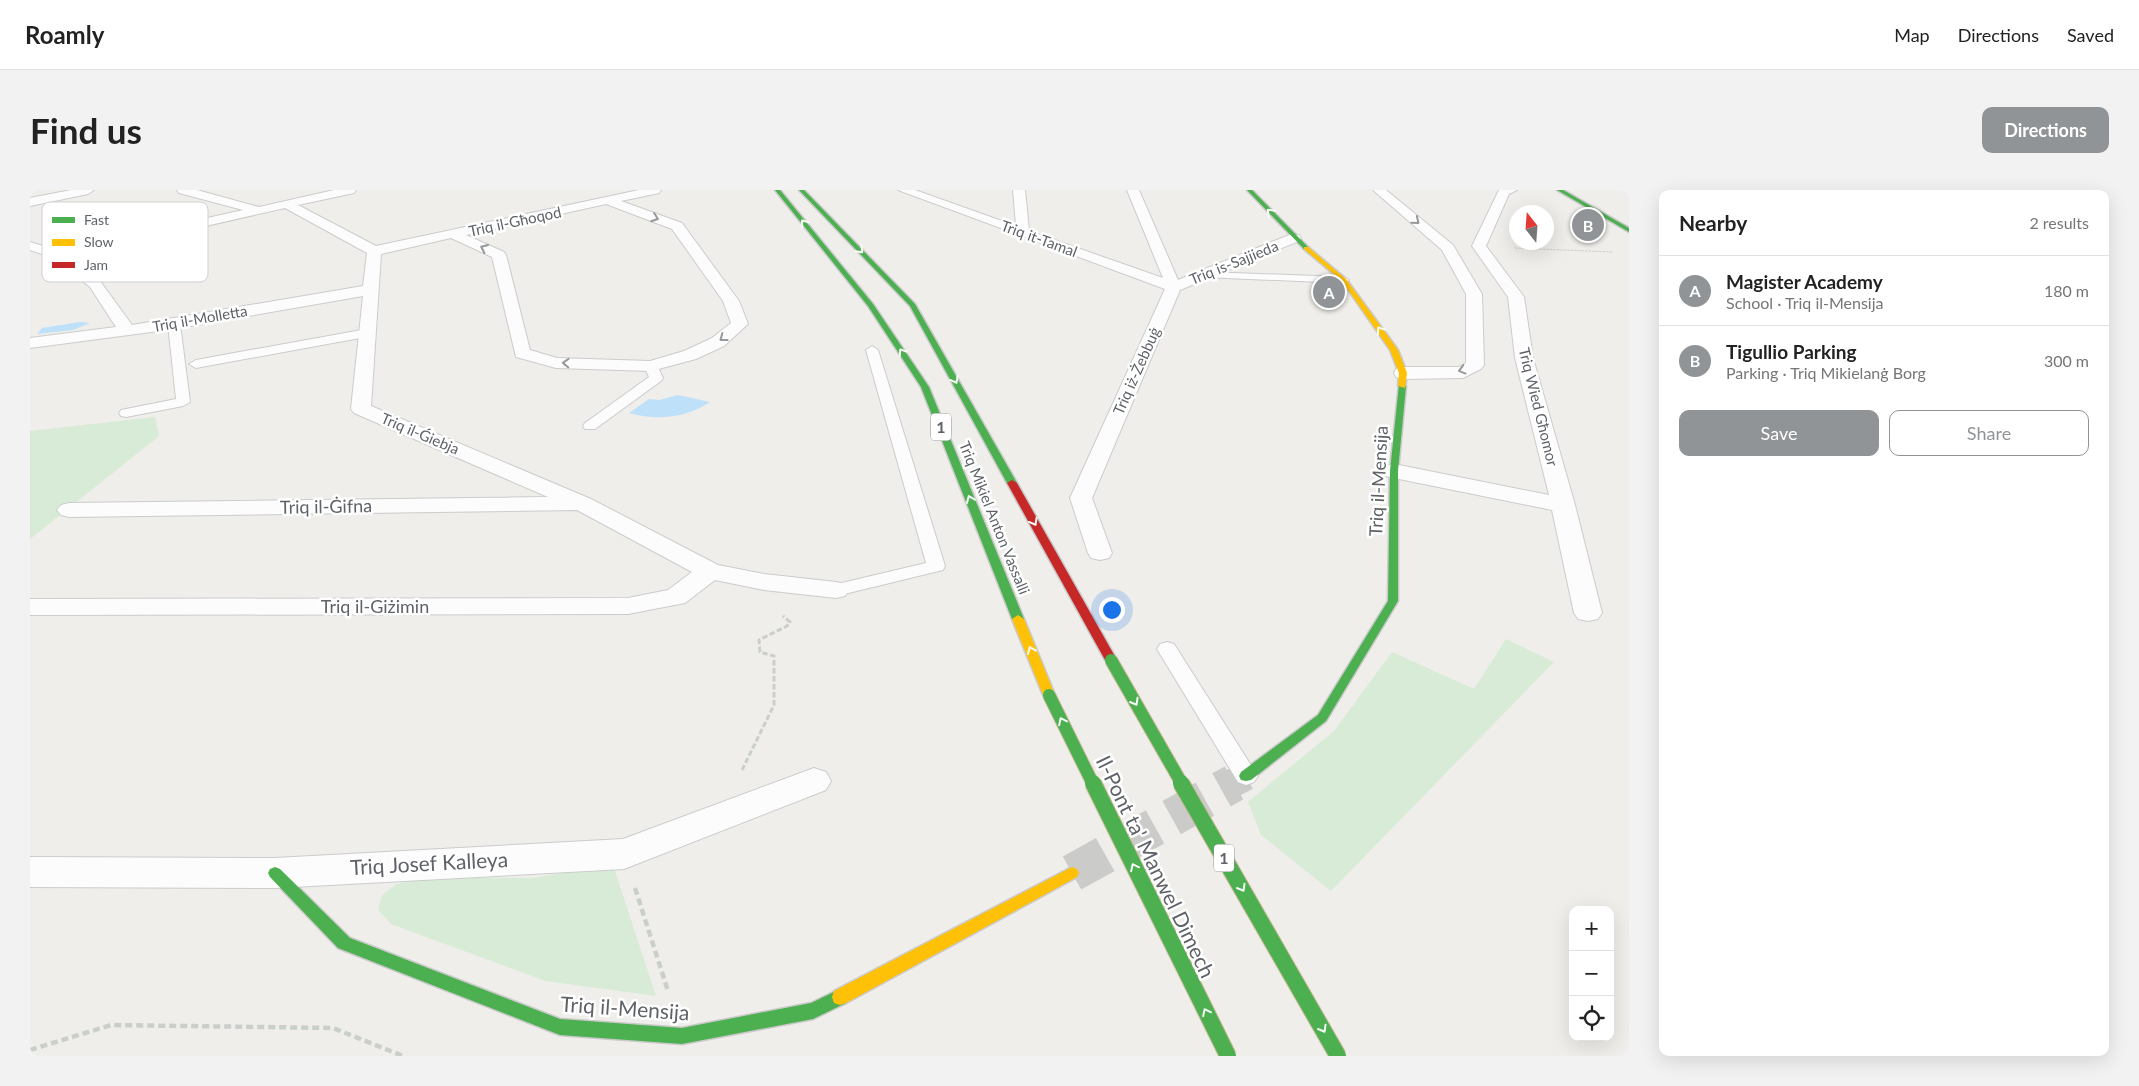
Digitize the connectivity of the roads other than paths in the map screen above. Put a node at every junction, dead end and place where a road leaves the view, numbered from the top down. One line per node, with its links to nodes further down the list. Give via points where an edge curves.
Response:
1 (182, 190): 17 (street)
2 (350, 190): 16 (street)
3 (655, 190): 14 (street, Triq il-Għoqod)
4 (777, 190): 53 (main road, Triq Mikiel Anton Vassalli / 1, one-way to 4, via 925,387 871,305)
5 (801, 190): 60 (main road, Triq Mikiel Anton Vassalli / 1, one-way to 60, bridge, via 913,305 1110,660)
6 (1019, 190): 20 (street)
7 (1133, 190): 31 (street)
8 (1249, 190): 22 (main road, Triq il-Mensija, one-way to 8)
9 (1379, 190): 25 (street, one-way to 25)
10 (1510, 190): 24 (street, via 1504,192)
11 (1559, 190): 19 (main road)
12 (81, 191): 15 (street)
13 (904, 191): 20 (street, Triq it-Tamal)
14 (609, 201): 21 (street, Triq il-Għoqod); 39 (street, one-way to 39, via 677,226 731,300 740,324 718,342 690,356)
15 (30, 202)
16 (287, 204): 17 (street); 27 (street)
17 (258, 210): 18 (street)
18 (208, 221)
19 (1629, 230)
20 (1023, 233): 31 (street, Triq it-Tamal)
21 (454, 235): 27 (street, Triq il-Għoqod); 39 (street, one-way to 21, via 556,363 522,353 499,255)
22 (1294, 238): 28 (street, Triq is-Sajjieda); 29 (main road, Triq il-Mensija)
23 (30, 246): 26 (street)
24 (1479, 246): 25 (street); 45 (street, Triq Wied Għomor, via 1516,297 1524,358)
25 (1448, 248): 40 (street, one-way to 40, via 1474,294 1475,365 1463,372)
26 (42, 250)
27 (374, 251): 32 (street, Triq il-Ǵiebja)
28 (1206, 275): 29 (lane); 31 (street, Triq is-Sajjieda)
29 (1344, 280): 40 (main road, Triq il-Mensija, one-way to 29, via 1394,350)
30 (93, 282): 34 (street)
31 (1174, 287): 47 (street, Triq iż-Żebbuġ, via 1081,498)
32 (369, 290): 33 (street, Triq il-Molletta); 35 (street, Triq il-Ǵiebja)
33 (174, 324): 34 (street, Triq il-Molletta); 41 (lane, via 183,402)
34 (128, 331): 36 (street, Triq il-Molletta)
35 (368, 333): 38 (lane); 44 (street, Triq il-Ǵiebja, via 361,409)
36 (30, 343)
37 (872, 350): 49 (lane, via 936,566)
38 (196, 364)
39 (651, 366): 42 (lane, via 656,378)
40 (1403, 373): 43 (main road, Triq il-Mensija)
41 (126, 413)
42 (590, 426)
43 (1394, 471): 45 (street); 54 (main road, Triq il-Mensija, via 1392,601 1322,718)
44 (583, 504): 46 (street, Triq il-Ġifna); 48 (street, Triq il-Ǵiebja)
45 (1563, 505): 51 (street, Triq Wied Għomor)
46 (69, 510)
47 (1100, 553)
48 (710, 571): 49 (street, Triq il-Ǵiebja, via 764,582); 50 (street, Triq il-Giżimin, via 676,597 628,606)
49 (836, 590)
50 (30, 607)
51 (1588, 613)
52 (1168, 648): 54 (lane)
53 (1049, 695): 59 (main road, Il-Pont ta' Manwel Dimech / 1, one-way to 53, bridge)
54 (1246, 776)
55 (814, 780): 57 (street, Triq Josef Kalleya, via 624,854)
56 (30, 872): 57 (street, Triq Josef Kalleya)
57 (275, 873): 58 (main road, Triq il-Mensija, via 344,943 560,1027 682,1036 812,1010)
58 (1072, 873)
59 (1228, 1056)
60 (1338, 1056)

